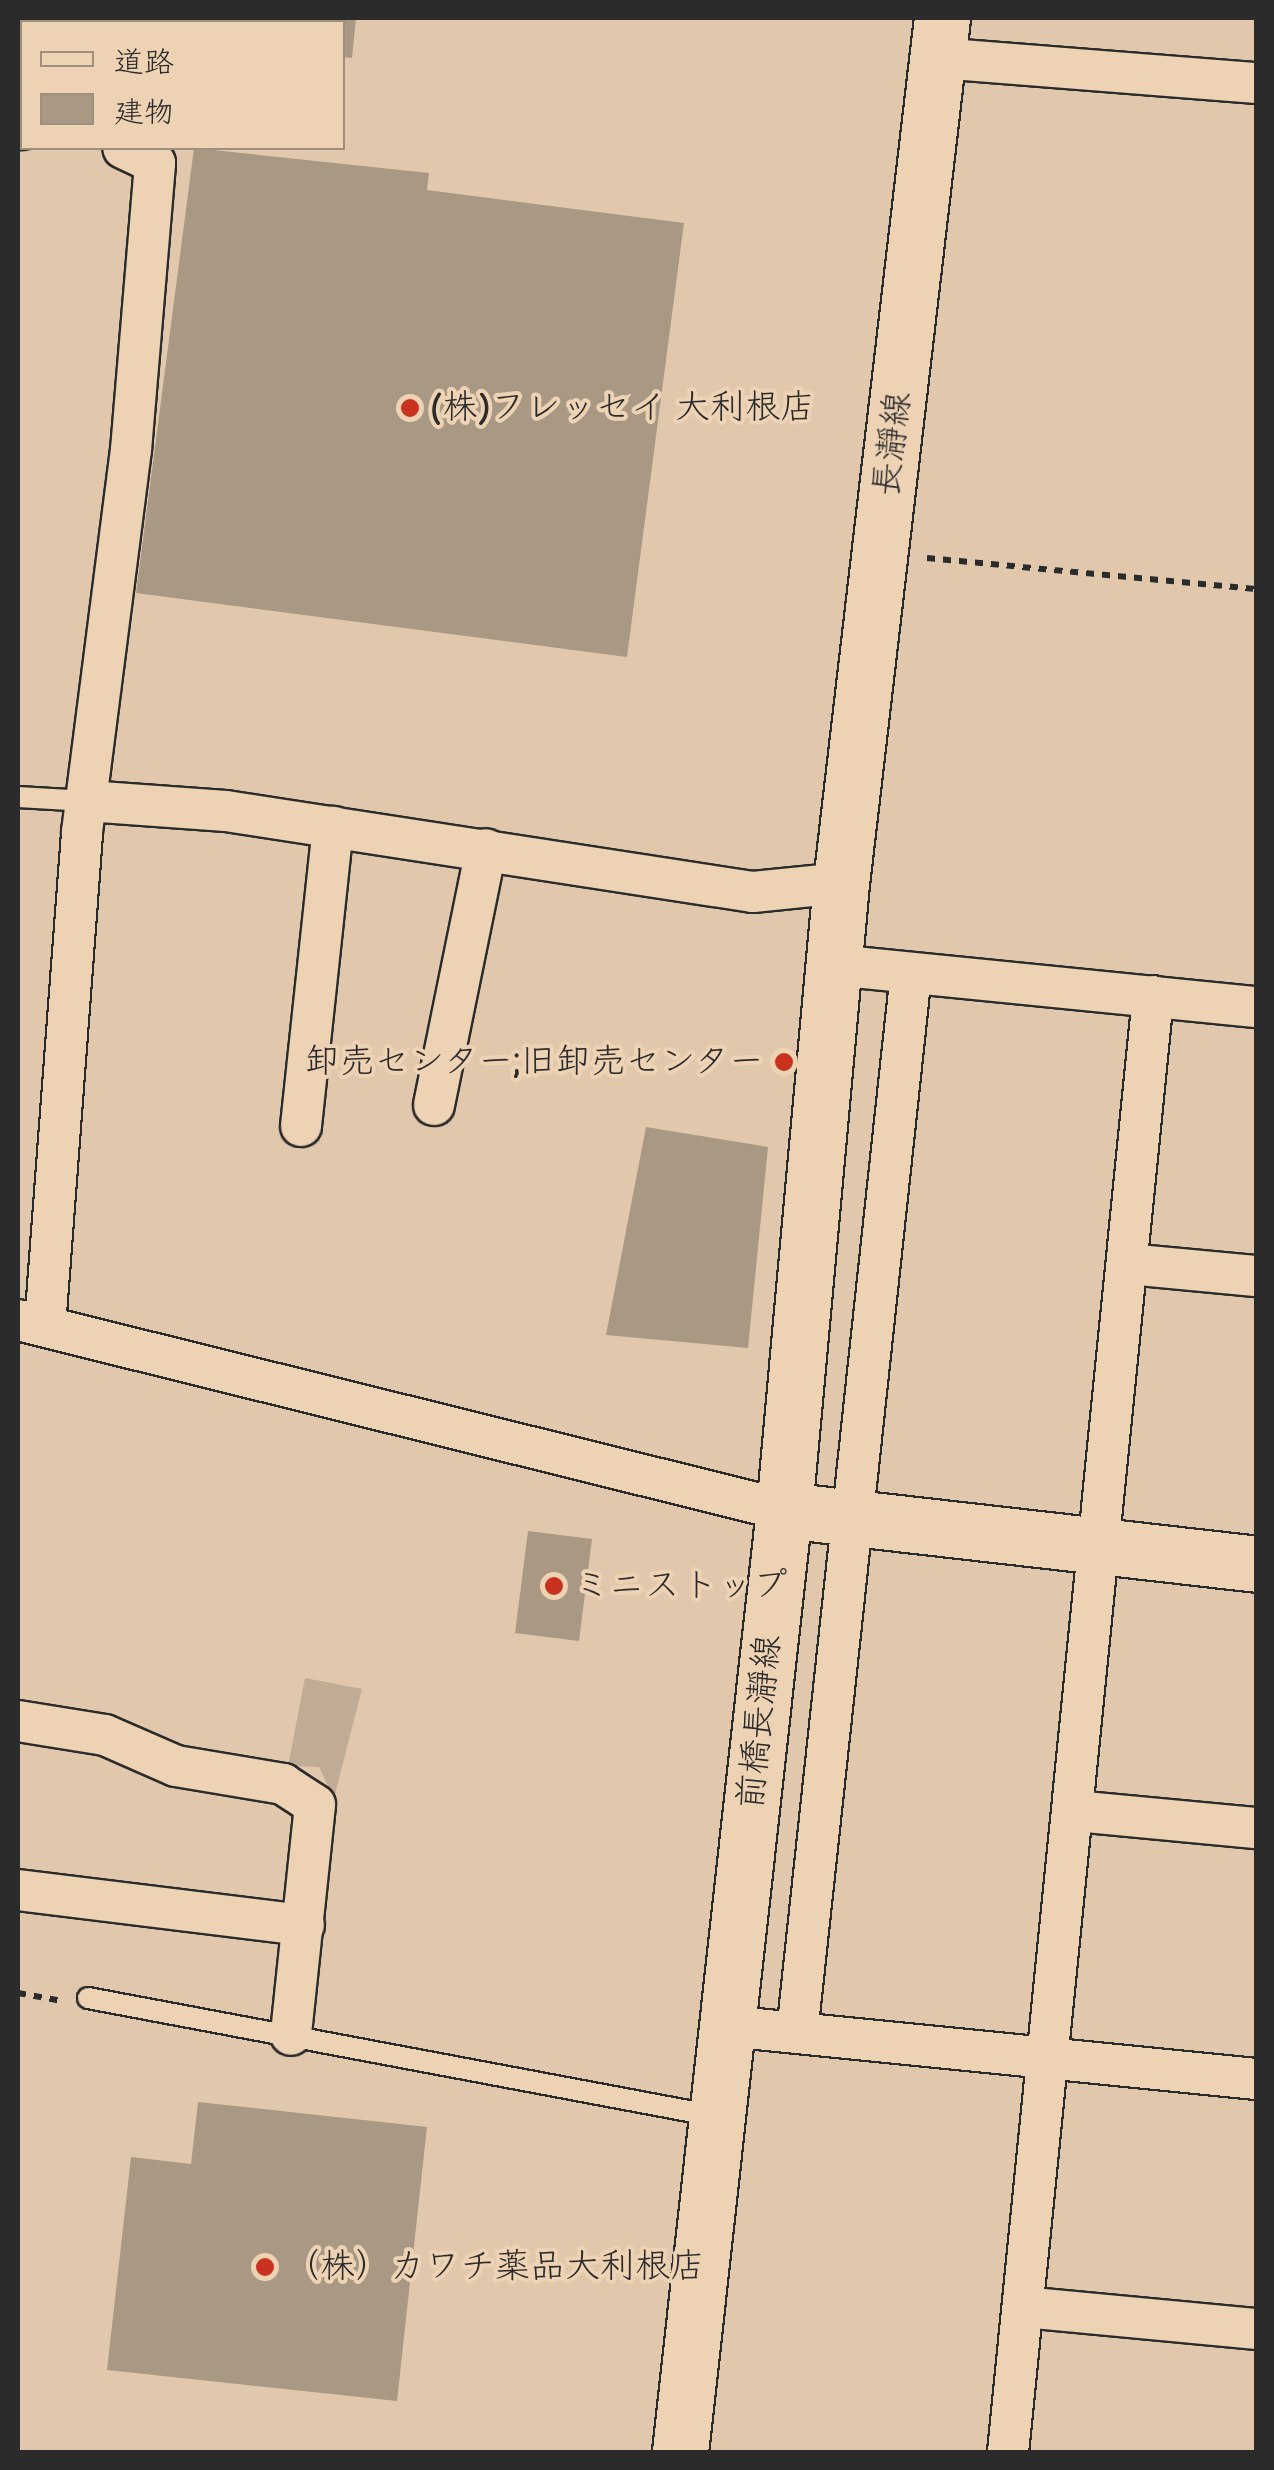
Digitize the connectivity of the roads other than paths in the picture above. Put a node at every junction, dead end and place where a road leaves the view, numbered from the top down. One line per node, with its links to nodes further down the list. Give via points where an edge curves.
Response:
1 (939, 38): 2 (street); 8 (main road, 長瀞線)
2 (1256, 83)
3 (127, 150): 5 (street, via 155,163)
4 (18, 797): 5 (lane)
5 (87, 801): 6 (street); 17 (street)
6 (333, 827): 7 (street); 14 (street)
7 (486, 849): 8 (street, via 753,892); 13 (street)
8 (842, 877): 9 (main road, 前橋長瀞線)
9 (834, 965): 10 (street); 18 (main road, 前橋長瀞線)
10 (911, 974): 11 (street); 19 (street)
11 (1153, 996): 12 (street); 15 (street)
12 (1256, 1007)
13 (434, 1105)
14 (301, 1126)
15 (1128, 1264): 16 (street); 20 (street)
16 (1256, 1276)
17 (32, 1323): 18 (street)
18 (784, 1510): 19 (main road); 28 (main road, 前橋長瀞線)
19 (851, 1523): 20 (main road); 29 (street)
20 (1098, 1548): 21 (main road); 23 (street)
21 (1256, 1564)
22 (18, 1720): 26 (street, via 105,1735 176,1766 283,1784 315,1805)
23 (1075, 1811): 24 (street); 31 (street)
24 (1256, 1828)
25 (18, 1890): 26 (street)
26 (304, 1925): 30 (street)
27 (88, 1998): 30 (lane)
28 (727, 2026): 29 (street); 33 (main road, 前橋長瀞線)
29 (797, 2033): 31 (street)
30 (291, 2035): 33 (lane)
31 (1044, 2058): 32 (street); 34 (street)
32 (1256, 2079)
33 (717, 2116): 36 (main road, 前橋長瀞線)
34 (1023, 2307): 35 (street); 37 (street)
35 (1256, 2329)
36 (680, 2452)
37 (1008, 2452)

